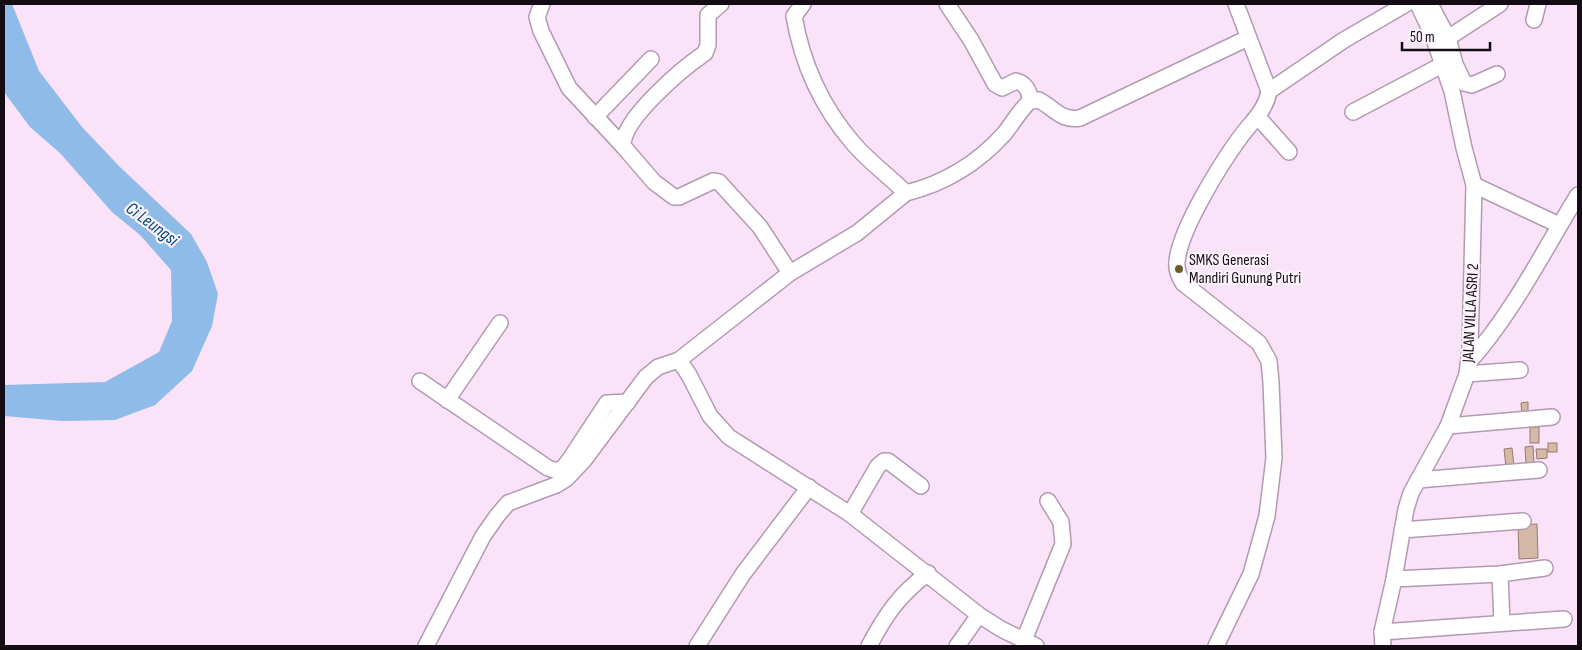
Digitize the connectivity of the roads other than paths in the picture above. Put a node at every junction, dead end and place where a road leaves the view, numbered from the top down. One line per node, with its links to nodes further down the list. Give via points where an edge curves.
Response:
1 (542, 4): 21 (street, via 537,17 541,31 569,88)
2 (721, 4): 22 (street, via 708,15 705,52 663,87 629,127)
3 (803, 4): 25 (street, via 794,16 808,68 819,93 853,144)
4 (947, 4): 18 (street, via 995,84 1002,88 1011,82 1020,82 1029,92)
5 (1236, 4): 12 (street)
6 (1406, 4): 17 (street, via 1344,40)
7 (1418, 4): 15 (street, JALAN VILLA ASRI 2)
8 (1430, 4): 13 (street)
9 (1500, 4): 13 (street)
10 (1538, 4): 11 (street)
11 (1534, 20)
12 (1248, 38): 17 (street); 18 (street, via 1080,118 1069,120 1040,100)
13 (1448, 38): 16 (street, via 1455,64 1466,84 1472,85)
14 (651, 58): 21 (street)
15 (1442, 66): 19 (street); 24 (street, JALAN VILLA ASRI 2, via 1452,91)
16 (1496, 74)
17 (1269, 91): 20 (street, via 1267,103)
18 (1030, 100): 25 (street, via 1004,134 972,165 950,178)
19 (1353, 112)
20 (1258, 116): 23 (street); 59 (street, via 1237,142 1185,229 1177,262 1183,284 1259,343 1269,361 1274,458 1267,516 1251,574)
21 (595, 117): 22 (street)
22 (623, 146): 28 (street, via 654,182 674,198 713,181 719,182 760,226)
23 (1289, 152)
24 (1474, 185): 27 (street); 31 (street, JALAN VILLA ASRI 2)
25 (906, 193): 28 (street, via 857,233)
26 (1578, 194): 27 (street)
27 (1559, 225): 31 (street)
28 (790, 273): 30 (street)
29 (500, 323): 34 (street)
30 (678, 360): 35 (street, via 658,367 646,377); 41 (street, via 710,416 729,437)
31 (1468, 368): 32 (street); 37 (street, JALAN VILLA ASRI 2)
32 (1520, 370)
33 (420, 381): 34 (street)
34 (447, 400): 35 (street, via 557,471 570,459 607,403)
35 (628, 402): 55 (street, via 566,479 508,503 496,516)
36 (1552, 417): 37 (street)
37 (1448, 426): 39 (street, JALAN VILLA ASRI 2)
38 (1539, 470): 39 (street)
39 (1418, 480): 45 (street, JALAN VILLA ASRI 2, via 1406,509)
40 (920, 486): 43 (street, via 884,461)
41 (809, 487): 43 (street); 56 (street, via 743,574)
42 (1048, 501): 54 (street, via 1061,522 1063,544)
43 (850, 514): 47 (street)
44 (1523, 521): 45 (street)
45 (1402, 530): 49 (street, JALAN VILLA ASRI 2)
46 (1546, 568): 48 (street)
47 (928, 573): 50 (street); 57 (street, via 905,591)
48 (1500, 574): 49 (street); 52 (street)
49 (1394, 579): 53 (street, JALAN VILLA ASRI 2)
50 (979, 615): 54 (street); 58 (street)
51 (1564, 619): 52 (street)
52 (1502, 623): 53 (street)
53 (1382, 639)
54 (1030, 643)
55 (426, 646)
56 (697, 646)
57 (869, 646)
58 (957, 646)
59 (1216, 646)

